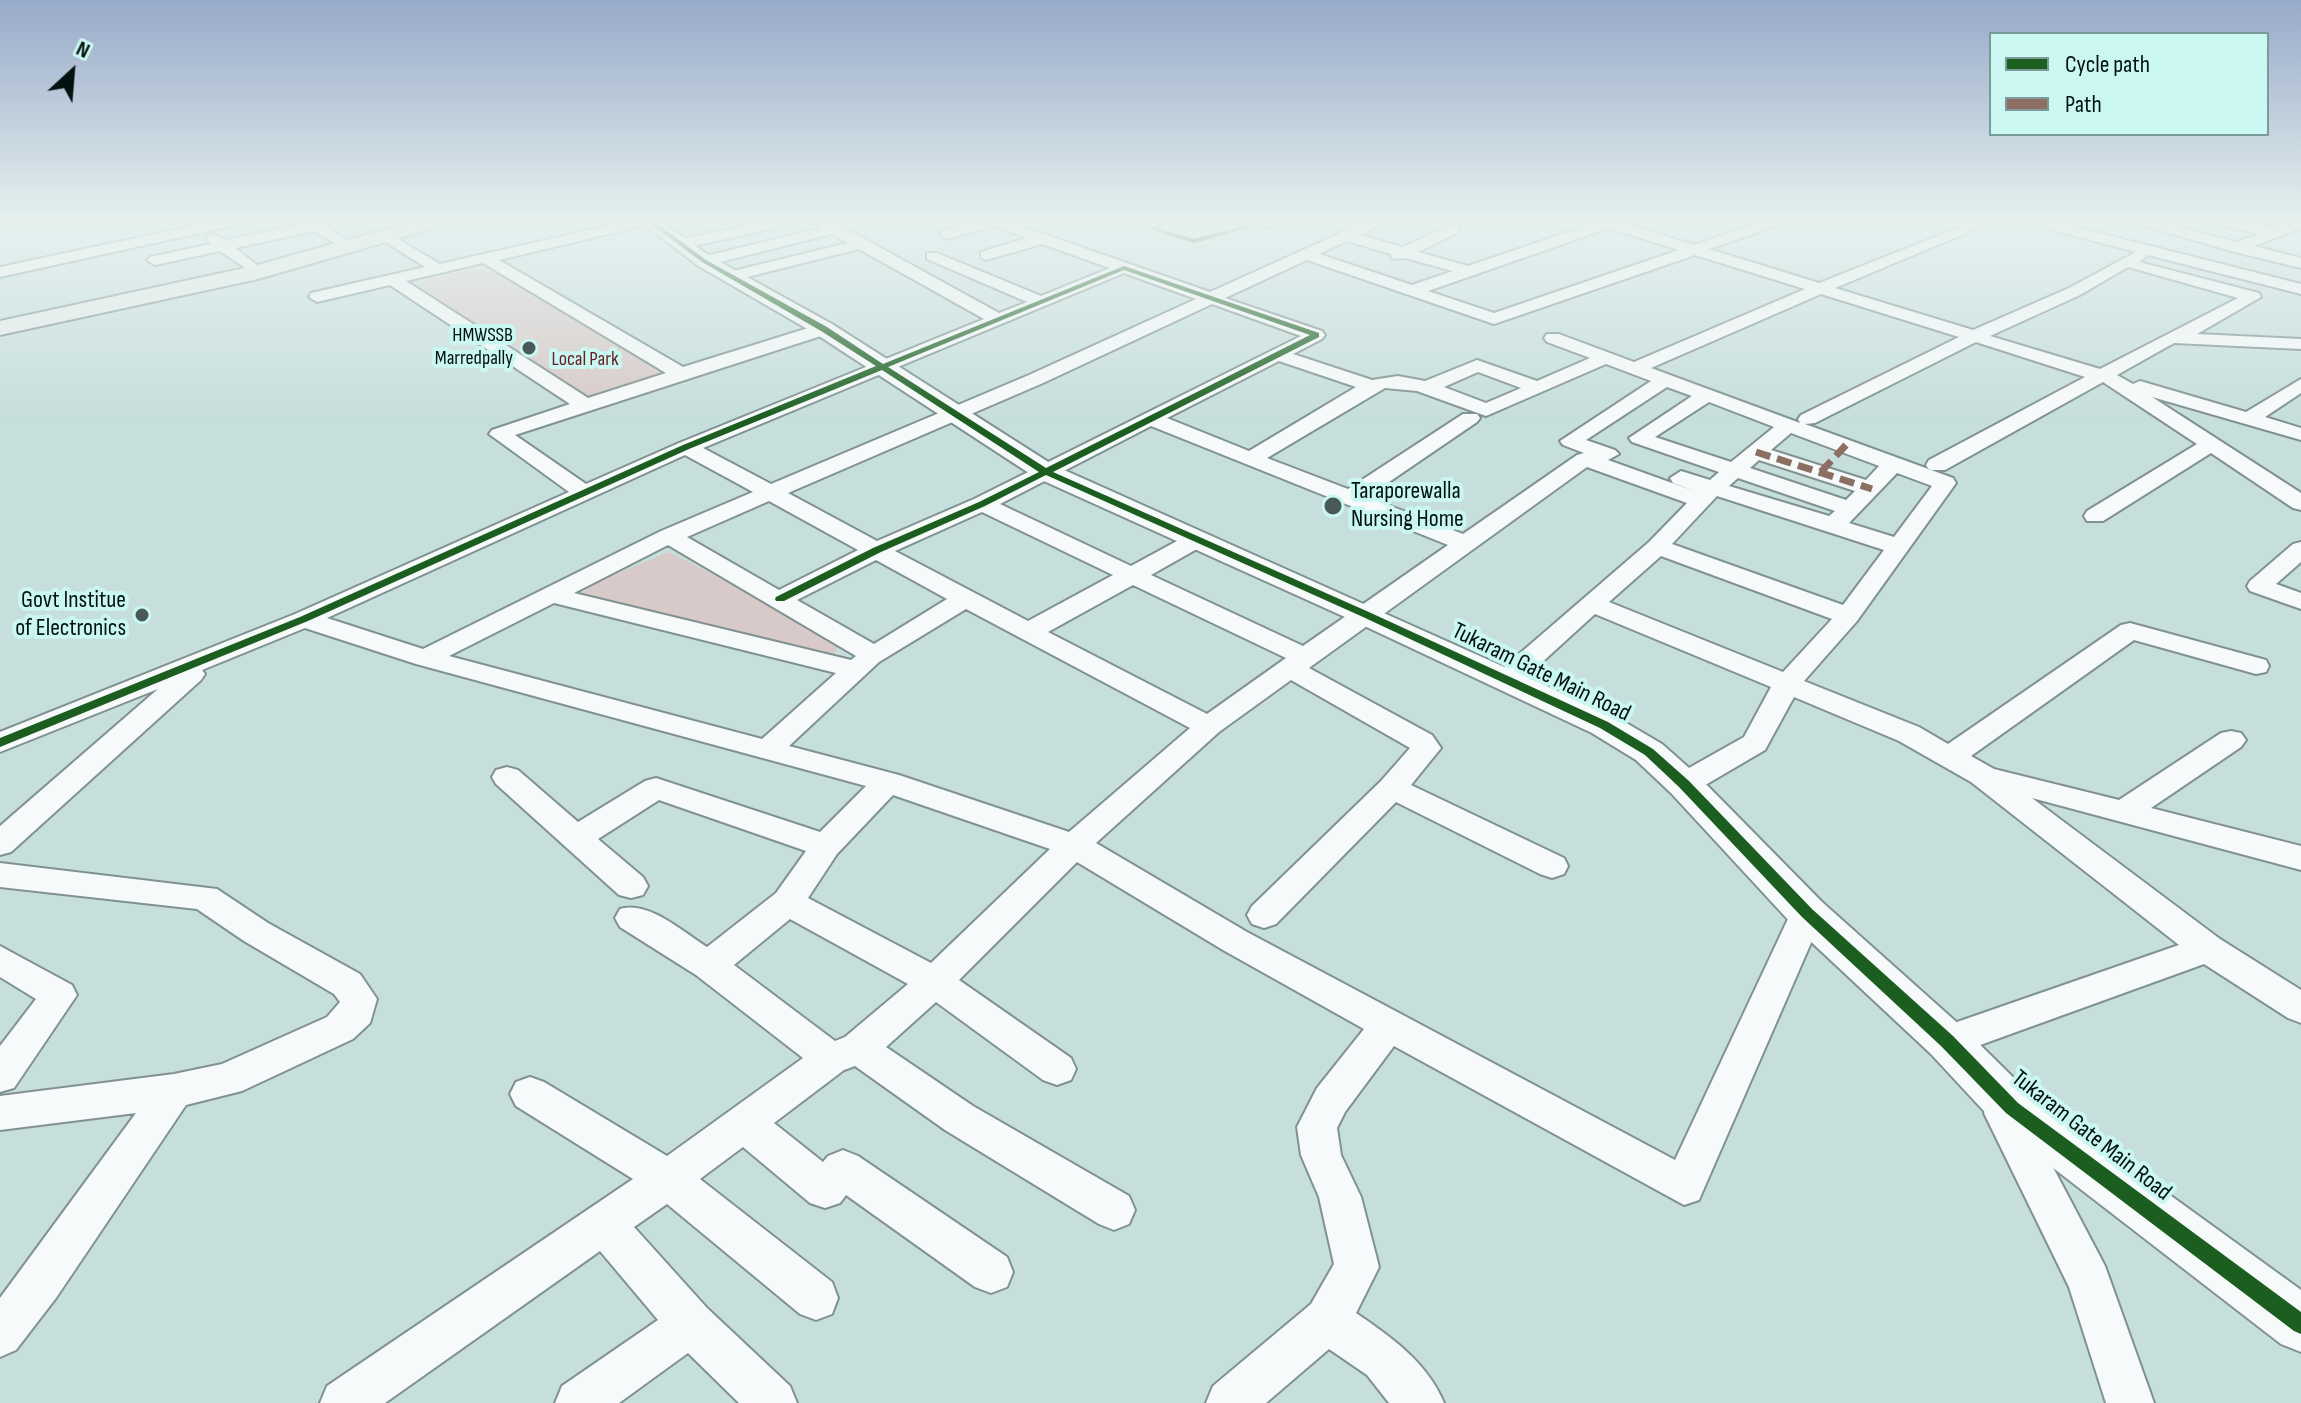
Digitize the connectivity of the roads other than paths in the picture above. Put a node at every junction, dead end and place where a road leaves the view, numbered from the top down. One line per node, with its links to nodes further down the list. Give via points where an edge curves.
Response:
1 (109, 287): 24 (main road)
2 (187, 287): 26 (main road)
3 (360, 287): 21 (street)
4 (404, 287): 44 (street)
5 (535, 287): 36 (street)
6 (751, 287): 27 (street, Tukaram Gate Main Road)
7 (940, 287): 25 (street)
8 (1007, 287): 23 (street)
9 (1077, 287): 23 (street)
10 (1176, 287): 22 (street)
11 (1236, 287): 22 (street)
12 (1406, 287): 20 (street)
13 (1420, 287): 20 (street)
14 (1585, 287): 20 (street, via 1494,319)
15 (1816, 287): 19 (street)
16 (1825, 287): 19 (street)
17 (2078, 287): 28 (street)
18 (2218, 287): 30 (street, via 2253,297)
19 (1821, 289): 28 (street); 34 (street)
20 (1414, 290)
21 (317, 297)
22 (1210, 300): 32 (street, via 1316,335); 45 (street)
23 (1042, 302): 25 (street)
24 (0, 319)
25 (999, 320): 35 (street)
26 (0, 328)
27 (824, 329): 35 (street, Tukaram Gate Main Road); 36 (street)
28 (1973, 336): 37 (street); 49 (street)
29 (1553, 338): 33 (street)
30 (2171, 338): 31 (street); 37 (street)
31 (2301, 344)
32 (1276, 354): 40 (street); 48 (street)
33 (1607, 357): 34 (street); 41 (street)
34 (1637, 367): 38 (street)
35 (882, 368): 45 (street, Tukaram Gate Main Road); 55 (street)
36 (681, 374): 44 (street)
37 (2106, 377): 47 (street); 53 (street); 59 (street)
38 (1666, 379): 43 (street); 50 (street)
39 (2301, 385): 47 (street)
40 (1371, 386): 42 (street, via 1386,379); 57 (street)
41 (1537, 387): 42 (street, via 1477,366); 42 (street, via 1486,410)
42 (1425, 388)
43 (1709, 394): 49 (street); 52 (street)
44 (586, 406): 64 (street, via 499,434)
45 (952, 414): 61 (street, Tukaram Gate Main Road); 65 (street)
46 (1470, 418): 67 (street)
47 (2250, 418): 51 (street)
48 (1151, 419): 57 (street); 61 (street)
49 (1799, 422): 54 (street); 56 (street)
50 (1596, 425): 52 (street); 66 (street, via 1570,441)
51 (2301, 434)
52 (1639, 438): 60 (street)
53 (2211, 444): 68 (street); 70 (street)
54 (1846, 445): 58 (street); 62 (street)
55 (686, 447): 64 (street); 65 (street)
56 (1756, 452): 60 (street); 62 (street)
57 (1250, 459): 67 (street)
58 (1894, 463): 63 (street); 75 (street, via 1945,483)
59 (1937, 465)
60 (1736, 470): 66 (street); 71 (street)
61 (1044, 471): 69 (street); 73 (street, Tukaram Gate Main Road)
62 (1821, 472): 63 (street)
63 (1872, 489): 71 (street)
64 (587, 494): 87 (street)
65 (770, 494): 72 (street); 78 (street)
66 (1707, 494): 71 (street); 74 (street, via 1584,459); 76 (street)
67 (1350, 498): 74 (street)
68 (2301, 503)
69 (982, 504): 78 (street); 79 (street)
70 (2095, 516)
71 (1842, 517): 75 (street)
72 (669, 536): 80 (street); 81 (street)
73 (1196, 540): 79 (street); 85 (street, Tukaram Gate Main Road)
74 (1466, 544): 85 (street)
75 (1897, 546): 86 (street)
76 (1657, 547): 84 (street); 86 (street)
77 (2301, 549): 83 (street, via 2259,586)
78 (877, 550): 81 (street); 82 (street)
79 (1131, 574): 88 (street); 92 (street)
80 (551, 595): 89 (street); 91 (street)
81 (780, 599): 91 (street)
82 (965, 599): 88 (street); 91 (street)
83 (2301, 601)
84 (1592, 604): 94 (street); 95 (street)
85 (1367, 615): 92 (street); 94 (street, Tukaram Gate Main Road)
86 (1848, 616): 95 (street)
87 (304, 619): 89 (street); 90 (street)
88 (1028, 632): 96 (street)
89 (425, 658): 99 (street)
90 (207, 660): 98 (street); 108 (street)
91 (865, 662): 99 (street)
92 (1297, 662): 96 (street); 105 (street, via 1425,745)
93 (2256, 666): 100 (street, via 2130,631)
94 (1506, 680): 104 (street, Tukaram Gate Main Road, via 1604,725 1649,752)
95 (1787, 684): 100 (street, via 1909,734); 104 (street, via 1755,743)
96 (1209, 726): 109 (street)
97 (2231, 740): 106 (street)
98 (0, 743)
99 (768, 749): 103 (street)
100 (1949, 757): 101 (street)
101 (1982, 775): 106 (street); 117 (street)
102 (507, 777): 107 (street)
103 (888, 782): 109 (street); 110 (street)
104 (1684, 784): 115 (street, Tukaram Gate Main Road)
105 (1392, 788): 112 (street); 116 (street)
106 (2123, 812): 111 (street)
107 (577, 838): 110 (street, via 656,788); 119 (street, via 632,902)
108 (0, 844)
109 (1074, 845): 120 (street); 122 (street)
110 (826, 846): 114 (street)
111 (2301, 858)
112 (1552, 866)
113 (0, 875): 127 (street, via 205,898 347,984 359,999 357,1012 340,1028 228,1079)
114 (788, 902): 119 (street); 120 (street)
115 (1807, 913): 122 (street, via 1684,1186); 123 (street, Tukaram Gate Main Road)
116 (1264, 915)
117 (2208, 949): 121 (street); 123 (street)
118 (0, 960): 126 (street, via 59,995)
119 (709, 965): 124 (street)
120 (935, 982): 124 (street); 125 (street)
121 (2301, 1008)
122 (1389, 1025): 137 (street, via 1331,1100 1317,1127 1357,1267)
123 (1947, 1041): 129 (street, Tukaram Gate Main Road)
124 (845, 1053): 131 (street); 133 (street)
125 (1057, 1069)
126 (0, 1076)
127 (174, 1091): 130 (street); 140 (street)
128 (530, 1094): 132 (street)
129 (2012, 1108): 139 (street, Tukaram Gate Main Road); 146 (street, via 2004,1113 2089,1281)
130 (0, 1113)
131 (744, 1123): 132 (street); 135 (street, via 825,1189 843,1169)
132 (668, 1179): 134 (street); 136 (street)
133 (1114, 1210)
134 (603, 1223): 138 (street); 141 (street)
135 (991, 1272)
136 (816, 1298)
137 (1327, 1320): 144 (street); 145 (street, via 1383,1359)
138 (691, 1324): 142 (street); 143 (street)
139 (2301, 1324)
140 (0, 1334)
141 (344, 1403)
142 (579, 1403)
143 (773, 1403)
144 (1230, 1403)
145 (1420, 1403)
146 (2130, 1403)

